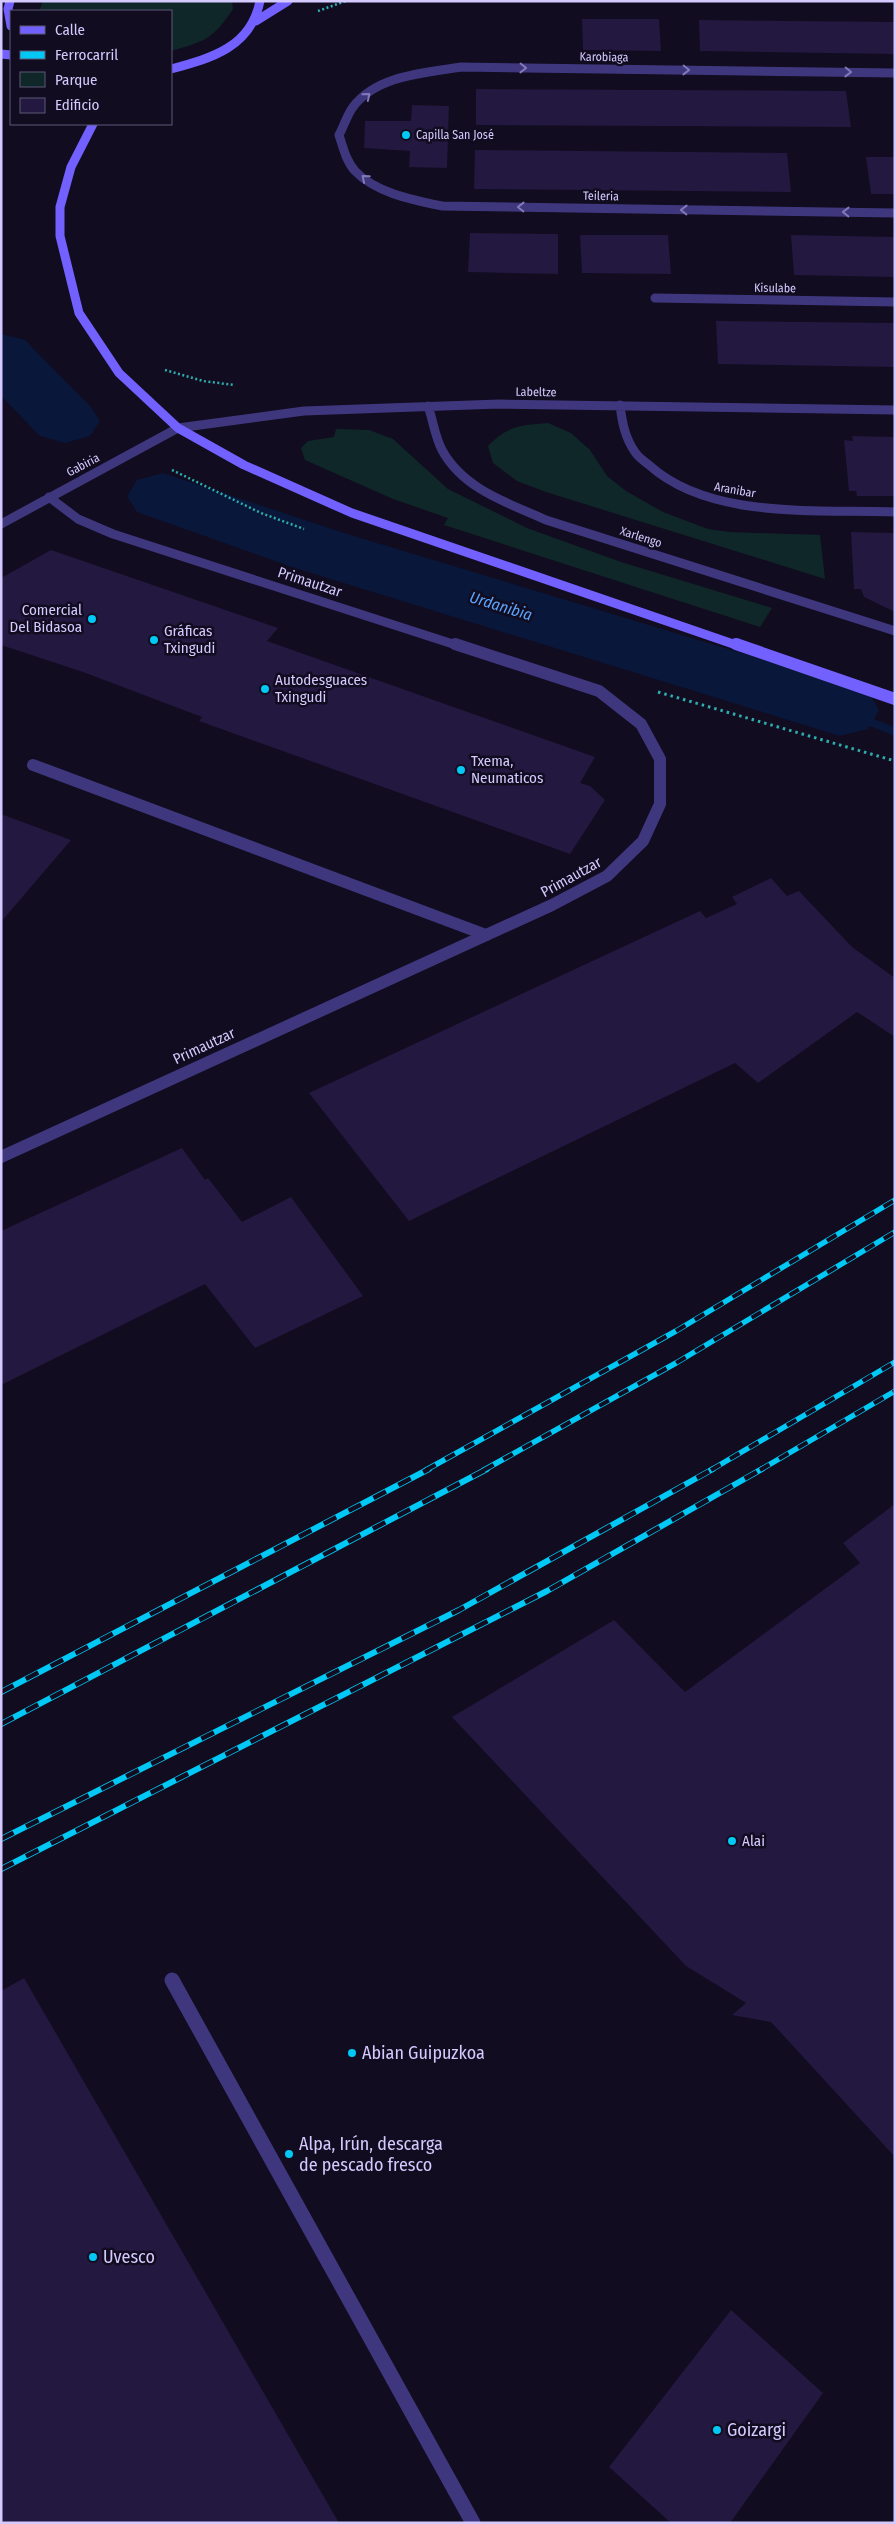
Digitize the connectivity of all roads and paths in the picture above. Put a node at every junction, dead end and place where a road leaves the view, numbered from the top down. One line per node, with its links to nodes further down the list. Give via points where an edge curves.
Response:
1 (10, 1): 4 (main road)
2 (260, 1): 5 (main road)
3 (288, 1): 5 (main road)
4 (10, 21)
5 (256, 21): 6 (main road, via 225,50)
6 (172, 69)
7 (895, 73): 9 (street, Karobiaga, one-way to 7, via 354,106 377,88 413,75 461,67)
8 (90, 125): 18 (main road, via 71,167 60,207 60,236 79,313 119,373)
9 (339, 135): 10 (street, Teileria, one-way to 9, via 442,206 397,196 370,182 348,163)
10 (895, 213)
11 (655, 298): 12 (street, Kisulabe)
12 (895, 302)
13 (163, 369): 14 (path, via 203,381)
14 (240, 386)
15 (428, 406): 16 (street, Labeltze); 18 (street, Labeltze, via 304,411); 24 (street, Xarlengo, via 442,450 462,478 503,501 546,520)
16 (620, 406): 17 (street, Labeltze); 21 (street, Aranibar, via 623,428 635,453 663,478 702,497 750,507)
17 (895, 410)
18 (178, 428): 20 (street, Gabiria); 25 (main road, via 244,465 352,513)
19 (166, 470): 23 (path, via 174,469 261,514)
20 (49, 497): 22 (street, Gabiria); 27 (street, Primautzar, via 78,519 113,534 599,691 641,724 660,759 660,804 643,841 607,876)
21 (895, 512)
22 (1, 524)
23 (306, 529)
24 (895, 631)
25 (895, 699)
26 (33, 766): 27 (street)
27 (486, 935): 28 (street, Primautzar)
28 (1, 1157)
29 (172, 1980): 30 (street)
30 (472, 2523)

